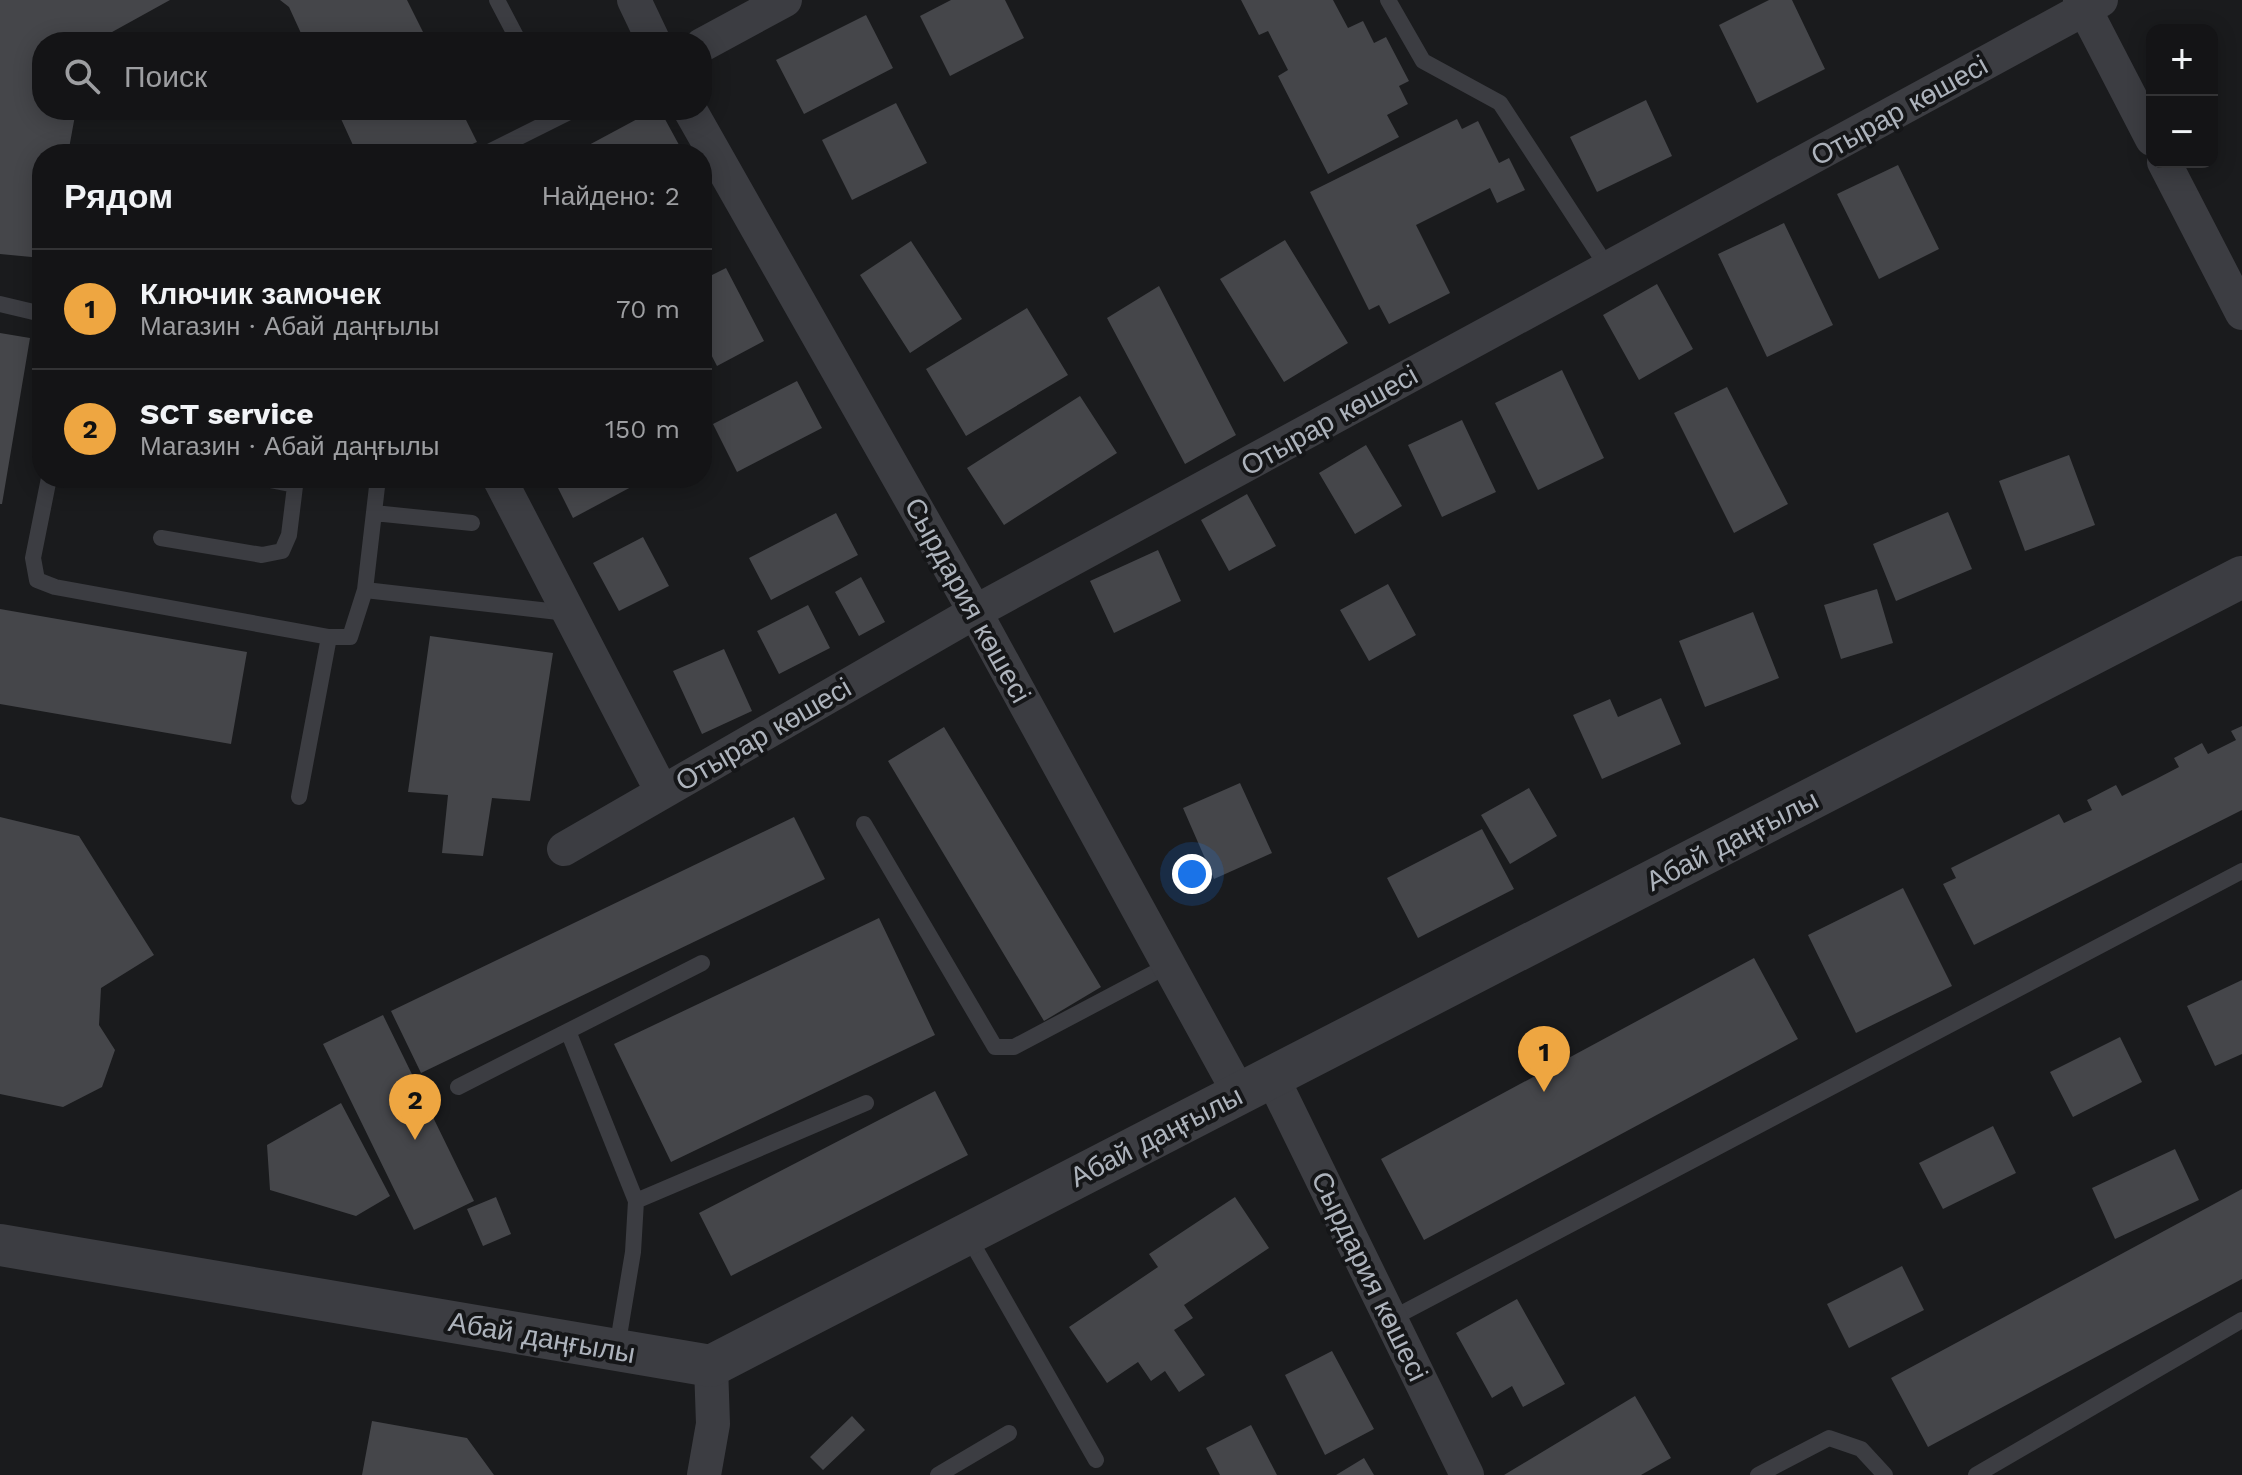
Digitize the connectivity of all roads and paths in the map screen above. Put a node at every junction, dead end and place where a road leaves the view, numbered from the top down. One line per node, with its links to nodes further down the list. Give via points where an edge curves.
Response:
1 (497, 0): 6 (lane)
2 (634, 0): 7 (street)
3 (785, 0): 8 (street)
4 (1388, 0): 16 (lane, via 1423,61 1500,103)
5 (2089, 3): 11 (street); 16 (street, Отырар көшесі)
6 (514, 32)
7 (649, 32)
8 (712, 40)
9 (544, 120): 12 (lane)
10 (696, 120): 13 (street, Сырдария көшесі)
11 (2146, 126)
12 (502, 144)
13 (709, 144)
14 (712, 149): 29 (street, Сырдария көшесі)
15 (2167, 168): 19 (street)
16 (1608, 268): 29 (street, Отырар көшесі)
17 (0, 304): 18 (lane)
18 (32, 312)
19 (2242, 313)
20 (47, 488): 31 (lane, via 33,558 37,580)
21 (295, 488): 26 (lane, via 282,551 262,555)
22 (377, 488): 24 (lane)
23 (504, 488): 30 (street)
24 (374, 513): 25 (lane); 28 (lane)
25 (472, 523)
26 (161, 538)
27 (2242, 577): 40 (street, Абай даңғылы)
28 (365, 590): 30 (lane); 31 (lane, via 350,637)
29 (975, 612): 32 (street, Отырар көшесі); 38 (street, Сырдария көшесі)
30 (569, 613): 32 (street)
31 (329, 637): 33 (lane)
32 (662, 792): 35 (street, Отырар көшесі)
33 (299, 797)
34 (864, 824): 38 (lane, via 995,1047 1014,1047)
35 (564, 849)
36 (2242, 871): 46 (lane)
37 (702, 963): 39 (lane)
38 (1169, 965): 40 (street, Сырдария көшесі)
39 (568, 1031): 41 (lane); 43 (lane)
40 (1256, 1085): 44 (street, Абай даңғылы); 46 (street, Сырдария көшесі)
41 (458, 1087)
42 (866, 1103): 43 (lane)
43 (636, 1201): 48 (lane)
44 (966, 1234): 49 (street, Абай даңғылы); 51 (lane)
45 (0, 1245): 48 (street, Абай даңғылы)
46 (1391, 1319): 54 (street, Сырдария көшесі)
47 (2242, 1320): 57 (lane)
48 (617, 1350): 49 (street, Абай даңғылы)
49 (711, 1366): 52 (street, via 713,1424)
50 (1009, 1433): 53 (lane)
51 (1096, 1460)
52 (704, 1475)
53 (938, 1475)
54 (1467, 1475)
55 (1758, 1475): 56 (lane, via 1829,1438 1861,1449)
56 (1885, 1475)
57 (1976, 1475)

